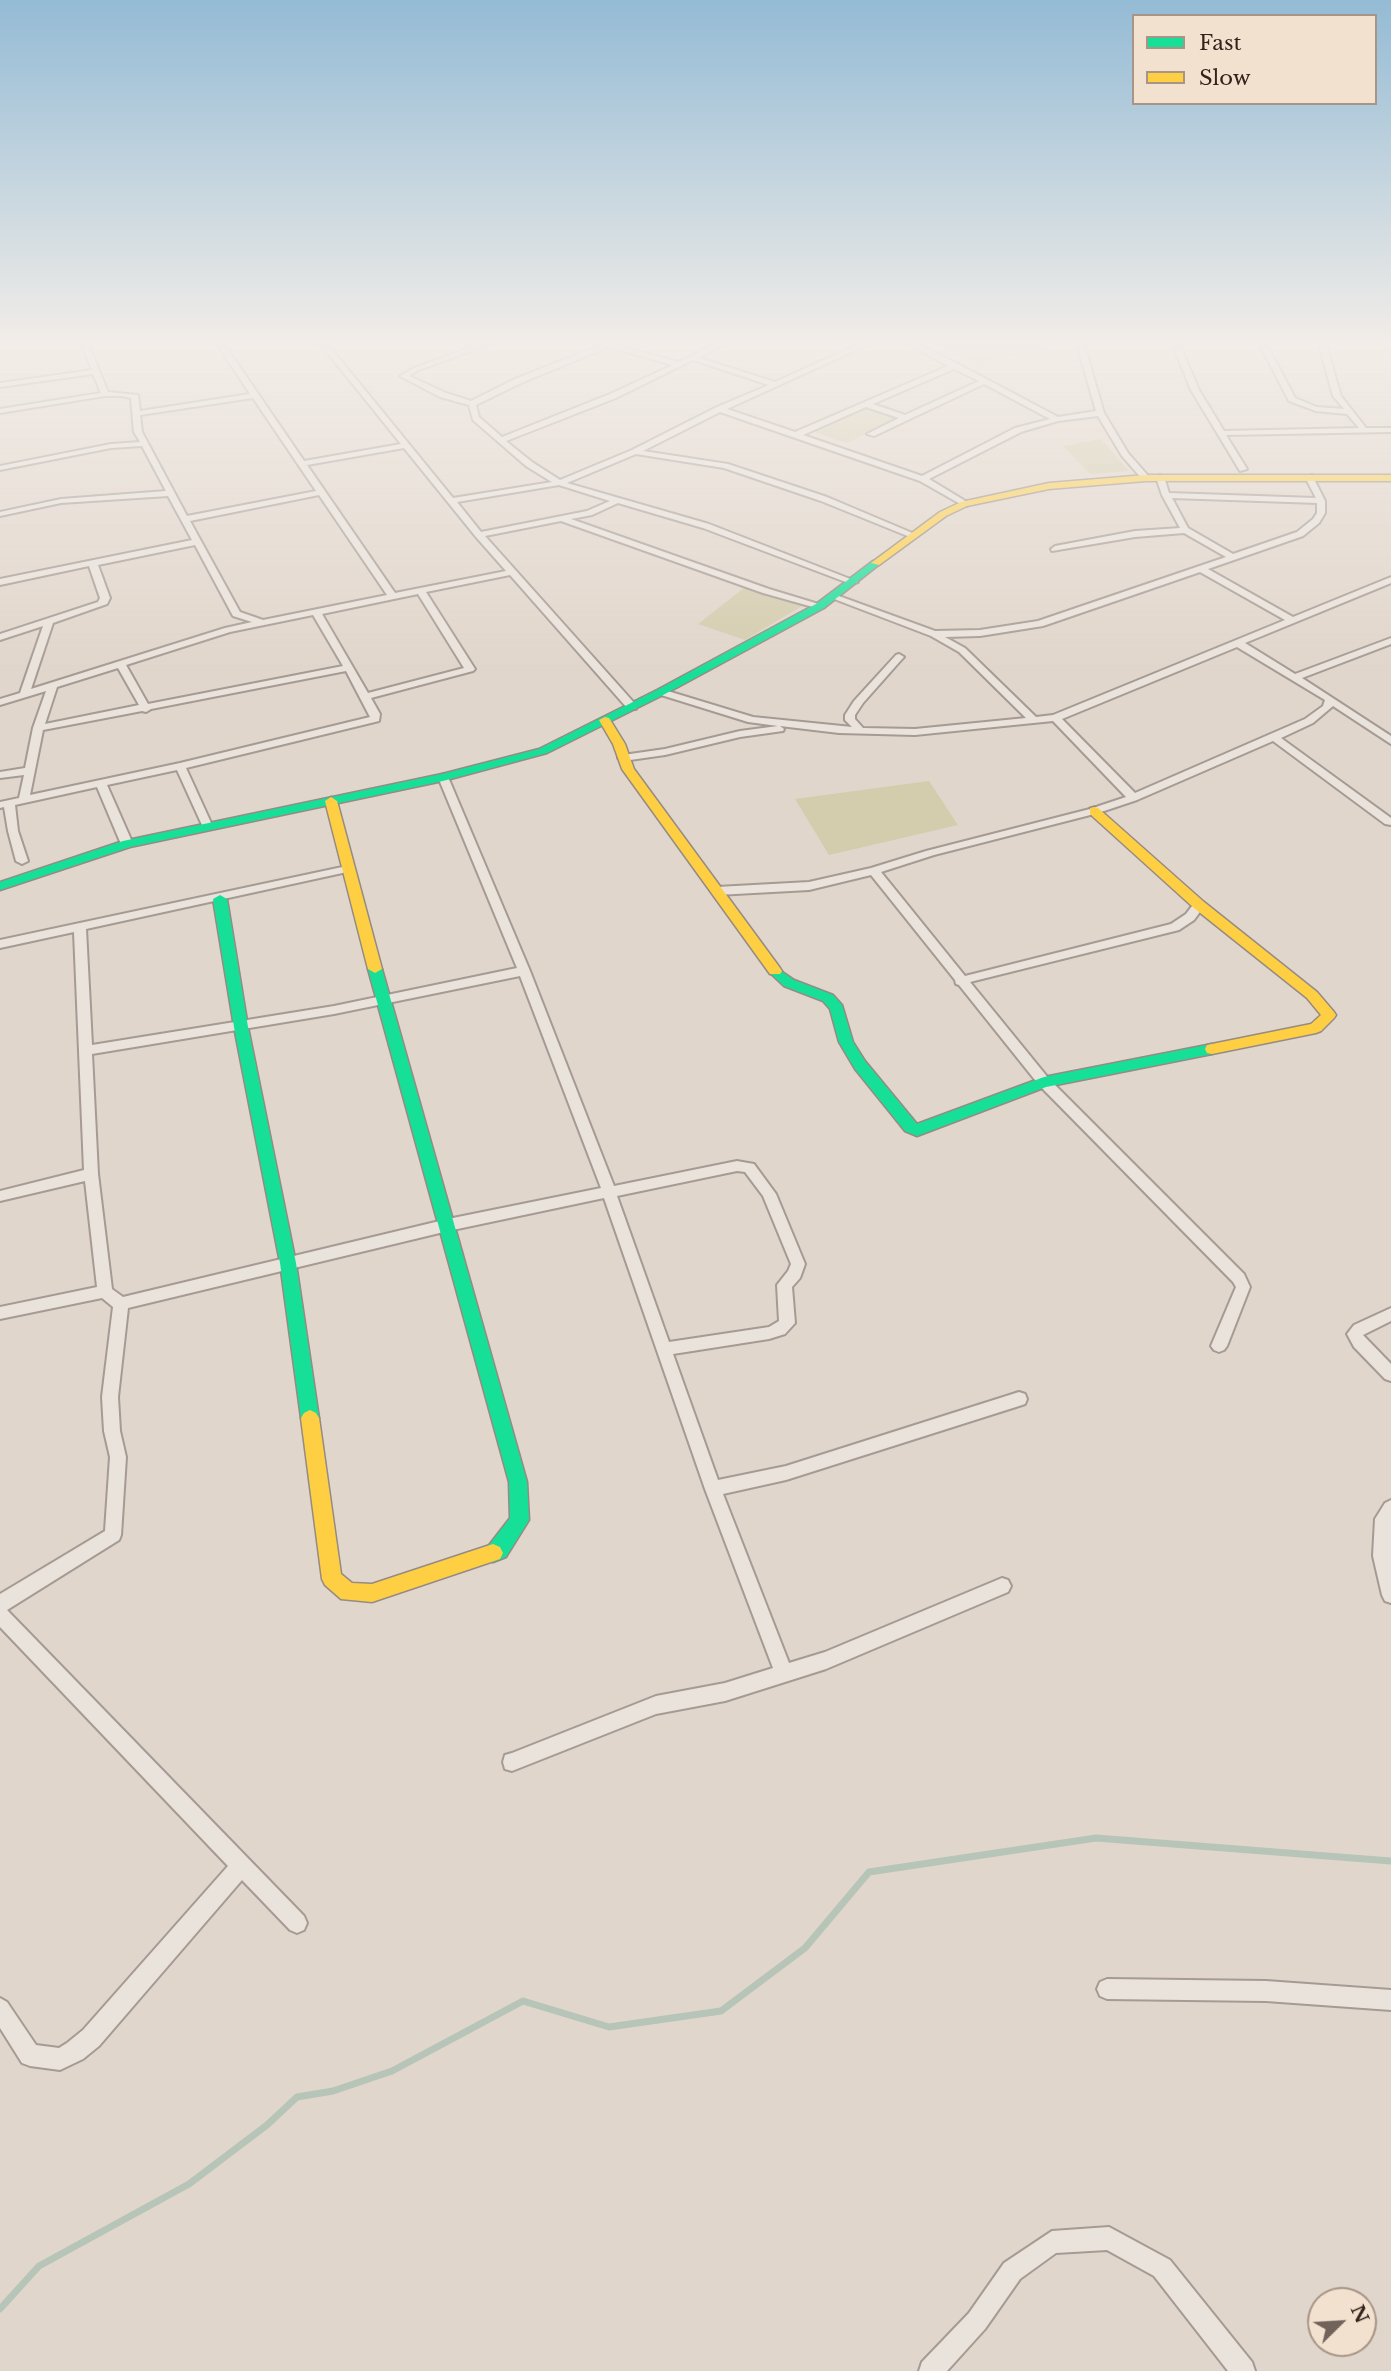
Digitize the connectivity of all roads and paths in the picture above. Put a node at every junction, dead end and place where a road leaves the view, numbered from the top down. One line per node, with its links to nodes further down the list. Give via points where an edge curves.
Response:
1 (83, 452): 13 (street)
2 (149, 452): 20 (street)
3 (293, 452): 12 (street)
4 (369, 452): 12 (street)
5 (411, 452): 23 (street)
6 (515, 452): 19 (street)
7 (635, 452): 19 (street); 32 (street, via 724,466)
8 (844, 452): 18 (street)
9 (976, 452): 18 (street)
10 (1124, 452): 16 (street)
11 (1232, 452): 14 (street)
12 (301, 464): 21 (street)
13 (0, 468)
14 (1243, 469)
15 (1309, 477): 16 (street); 17 (street); 25 (street)
16 (1153, 478): 22 (street); 26 (street, via 1037,488)
17 (1391, 478)
18 (923, 479): 26 (street)
19 (559, 483): 23 (street); 24 (street)
20 (171, 492): 27 (street, via 61,501); 28 (street)
21 (321, 492): 28 (street); 43 (street)
22 (1166, 495): 25 (street); 30 (street)
23 (452, 501): 31 (street)
24 (616, 501): 29 (street); 41 (street, via 706,526)
25 (1321, 501): 35 (street, via 1316,521 1300,534)
26 (964, 504): 32 (street)
27 (0, 514)
28 (185, 519): 33 (street)
29 (562, 519): 31 (street); 44 (street, via 766,591)
30 (1185, 530): 34 (street); 35 (street)
31 (480, 535): 38 (street)
32 (913, 535): 41 (street)
33 (197, 542): 36 (street); 46 (street)
34 (1055, 549)
35 (1234, 558): 37 (street)
36 (93, 564): 40 (street); 48 (street, via 105,598 102,604)
37 (1202, 569): 47 (street); 51 (street, via 1049,621)
38 (513, 572): 42 (street); 67 (street)
39 (1391, 580): 47 (street)
40 (0, 582)
41 (854, 582): 44 (street)
42 (421, 591): 43 (street); 64 (street, via 470,669)
43 (393, 597): 45 (street)
44 (827, 601): 52 (street); 62 (street)
45 (316, 612): 49 (street); 59 (street)
46 (236, 614): 49 (street); 50 (street)
47 (1292, 621): 55 (street)
48 (49, 623): 53 (street); 63 (street)
49 (264, 623): 50 (street)
50 (228, 631): 58 (street)
51 (979, 633): 52 (street); 56 (street)
52 (934, 634): 56 (street)
53 (0, 637)
54 (1391, 641): 60 (street)
55 (1236, 642): 60 (street); 69 (street)
56 (962, 650): 71 (street)
57 (899, 657): 74 (street, via 850,715)
58 (120, 664): 61 (street); 68 (street)
59 (348, 668): 64 (street); 68 (street)
60 (1295, 677): 65 (street)
61 (53, 685): 63 (street); 73 (street)
62 (661, 692): 67 (street); 72 (street, via 752,720)
63 (24, 694): 66 (street)
64 (365, 697): 78 (street, via 375,719)
65 (1331, 699): 75 (street, via 1325,710); 76 (street)
66 (0, 702)
67 (632, 707): 70 (street)
68 (146, 709): 73 (street)
69 (1055, 718): 71 (street); 83 (street)
70 (606, 720): 77 (street); 81 (street, via 543,751)
71 (1034, 720): 74 (street, via 943,730)
72 (788, 726): 74 (street); 77 (street)
73 (38, 728): 79 (street)
74 (861, 731)
75 (1274, 737): 83 (street); 88 (street)
76 (1391, 741)
77 (623, 758): 95 (street)
78 (180, 766): 82 (street); 89 (street)
79 (28, 771): 80 (street); 84 (street)
80 (0, 775)
81 (443, 777): 85 (street); 102 (street)
82 (101, 784): 84 (street); 90 (street)
83 (1133, 798): 87 (street)
84 (24, 800): 86 (street)
85 (331, 801): 89 (street); 92 (street)
86 (5, 804): 91 (street)
87 (1094, 811): 93 (street); 98 (street)
88 (1389, 822)
89 (207, 825): 90 (street)
90 (127, 844): 94 (street)
91 (22, 861)
92 (347, 869): 97 (street); 104 (street)
93 (874, 872): 96 (street, via 809,886); 103 (street)
94 (0, 886)
95 (717, 891): 96 (street); 99 (street)
96 (741, 891): 99 (street)
97 (220, 899): 100 (street); 105 (street)
98 (1199, 905): 103 (street, via 1175,927); 107 (street, via 1312,995 1329,1015 1316,1028)
99 (729, 907): 107 (street, via 775,971 789,983 828,998 837,1008 846,1042 860,1065 911,1127 924,1129)
100 (80, 927): 101 (street); 106 (street)
101 (0, 944)
102 (524, 971): 104 (street); 109 (street)
103 (960, 981): 107 (street)
104 (383, 1000): 105 (street); 111 (street)
105 (241, 1027): 106 (street); 112 (street)
106 (84, 1051): 108 (street)
107 (1044, 1082): 117 (street, via 1239,1278 1243,1287)
108 (91, 1174): 110 (street); 113 (street)
109 (609, 1192): 111 (street); 118 (street); 118 (street, via 737,1166 748,1168 769,1194 798,1264 784,1285 787,1323 780,1330)
110 (0, 1196)
111 (448, 1225): 112 (street); 112 (street, via 518,1482 520,1520 499,1551 372,1594 348,1592 332,1579)
112 (288, 1263): 114 (street)
113 (105, 1291): 114 (street); 115 (street)
114 (121, 1304): 125 (street, via 110,1397 118,1457 113,1535)
115 (0, 1313)
116 (1391, 1314): 119 (street, via 1355,1334)
117 (1219, 1346)
118 (663, 1349): 121 (street)
119 (1391, 1374)
120 (1019, 1399): 121 (street, via 786,1473)
121 (713, 1489): 127 (street)
122 (1391, 1508): 124 (street, via 1383,1519 1382,1556)
123 (1002, 1586): 127 (street, via 825,1660)
124 (1391, 1595)
125 (0, 1604)
126 (0, 1615): 129 (street)
127 (784, 1672): 128 (street, via 725,1692 656,1705)
128 (512, 1762)
129 (241, 1866): 130 (street); 133 (street, via 75,2051 60,2059 30,2055)
130 (297, 1923)
131 (1107, 1989): 132 (street, via 1266,1991)
132 (1391, 2000)
133 (0, 2009)
134 (931, 2371): 135 (street, via 977,2321 1012,2271 1052,2242 1109,2238 1161,2268)
135 (1243, 2371)

